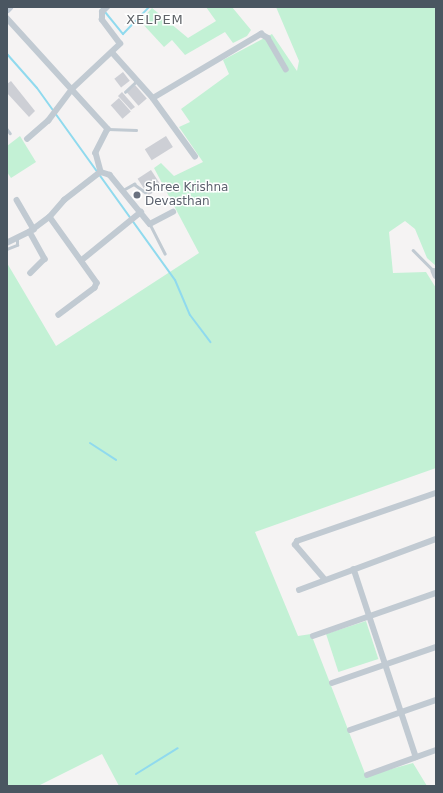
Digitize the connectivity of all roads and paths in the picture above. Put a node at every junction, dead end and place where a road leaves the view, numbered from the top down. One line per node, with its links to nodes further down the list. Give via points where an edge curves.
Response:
1 (107, 7): 3 (street, via 102,20 120,44)
2 (7, 18): 6 (street)
3 (112, 52): 5 (street); 6 (street)
4 (286, 69): 8 (street, via 268,38 261,34)
5 (138, 81): 7 (lane); 8 (street)
6 (72, 89): 10 (street); 13 (street, via 48,121)
7 (125, 92)
8 (153, 98): 14 (street)
9 (7, 129): 12 (lane)
10 (108, 129): 11 (lane); 15 (street, via 96,153)
11 (136, 130)
12 (10, 133)
13 (27, 139)
14 (195, 156)
15 (101, 172): 16 (street, via 110,175); 21 (street, via 65,200)
16 (123, 190): 17 (lane, via 134,184); 19 (street)
17 (145, 192)
18 (17, 200): 23 (street)
19 (141, 212): 22 (street); 29 (street)
20 (173, 212): 22 (street)
21 (50, 217): 23 (street); 29 (street)
22 (150, 224): 28 (lane)
23 (32, 230): 24 (street); 30 (street, via 45,259)
24 (17, 239): 25 (street); 26 (lane, via 17,245)
25 (7, 243)
26 (7, 249)
27 (413, 250): 31 (lane)
28 (165, 253)
29 (82, 260): 32 (street, via 97,283 96,288)
30 (31, 273)
31 (435, 274)
32 (59, 315)
33 (436, 493): 36 (street, via 297,541 295,545)
34 (436, 539): 35 (street)
35 (354, 569): 36 (street); 39 (street)
36 (325, 580): 37 (street)
37 (299, 590)
38 (436, 593): 39 (street)
39 (369, 616): 40 (street); 42 (street)
40 (314, 636)
41 (436, 647): 42 (street)
42 (385, 665): 43 (street); 45 (street)
43 (332, 683)
44 (436, 700): 45 (street)
45 (400, 712): 46 (street); 48 (street)
46 (350, 730)
47 (436, 750): 48 (street)
48 (416, 758): 49 (street)
49 (366, 775)

